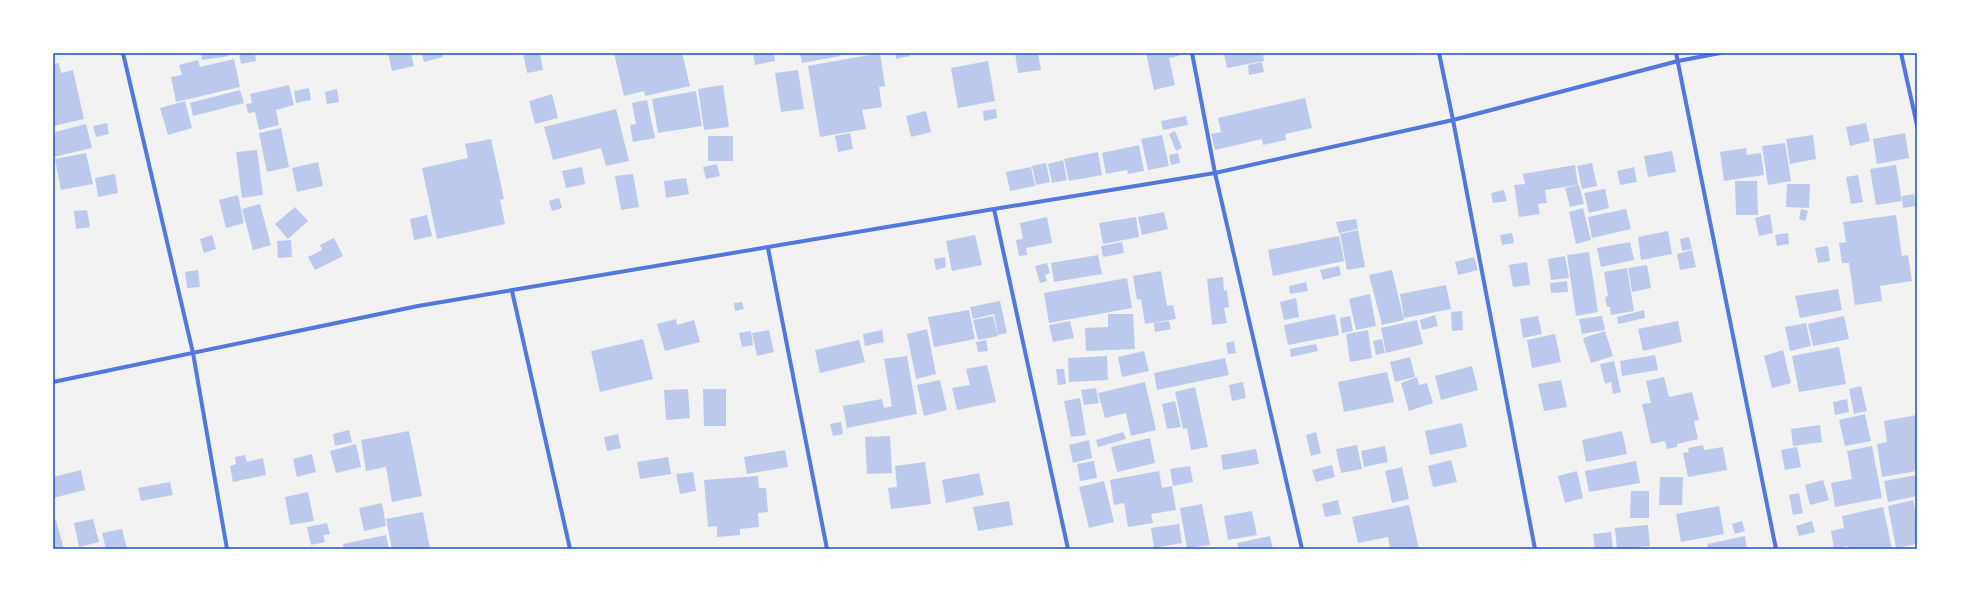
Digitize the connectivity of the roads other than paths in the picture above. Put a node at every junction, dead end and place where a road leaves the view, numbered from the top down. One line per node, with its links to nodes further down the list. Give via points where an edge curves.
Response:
1 (123, 53): 14 (street)
2 (1192, 53): 10 (street)
3 (1439, 53): 8 (street)
4 (1676, 53): 7 (street)
5 (1720, 53): 7 (street)
6 (1901, 53): 9 (street)
7 (1678, 61): 8 (street); 22 (street)
8 (1453, 120): 10 (street); 21 (street)
9 (1917, 125)
10 (1215, 173): 11 (street); 20 (street)
11 (994, 209): 12 (street); 19 (street)
12 (768, 248): 13 (street); 18 (street)
13 (512, 291): 14 (street, via 418,306); 17 (street)
14 (193, 353): 15 (street); 16 (street)
15 (53, 382)
16 (227, 549)
17 (570, 549)
18 (827, 549)
19 (1068, 549)
20 (1302, 549)
21 (1535, 549)
22 (1776, 549)

